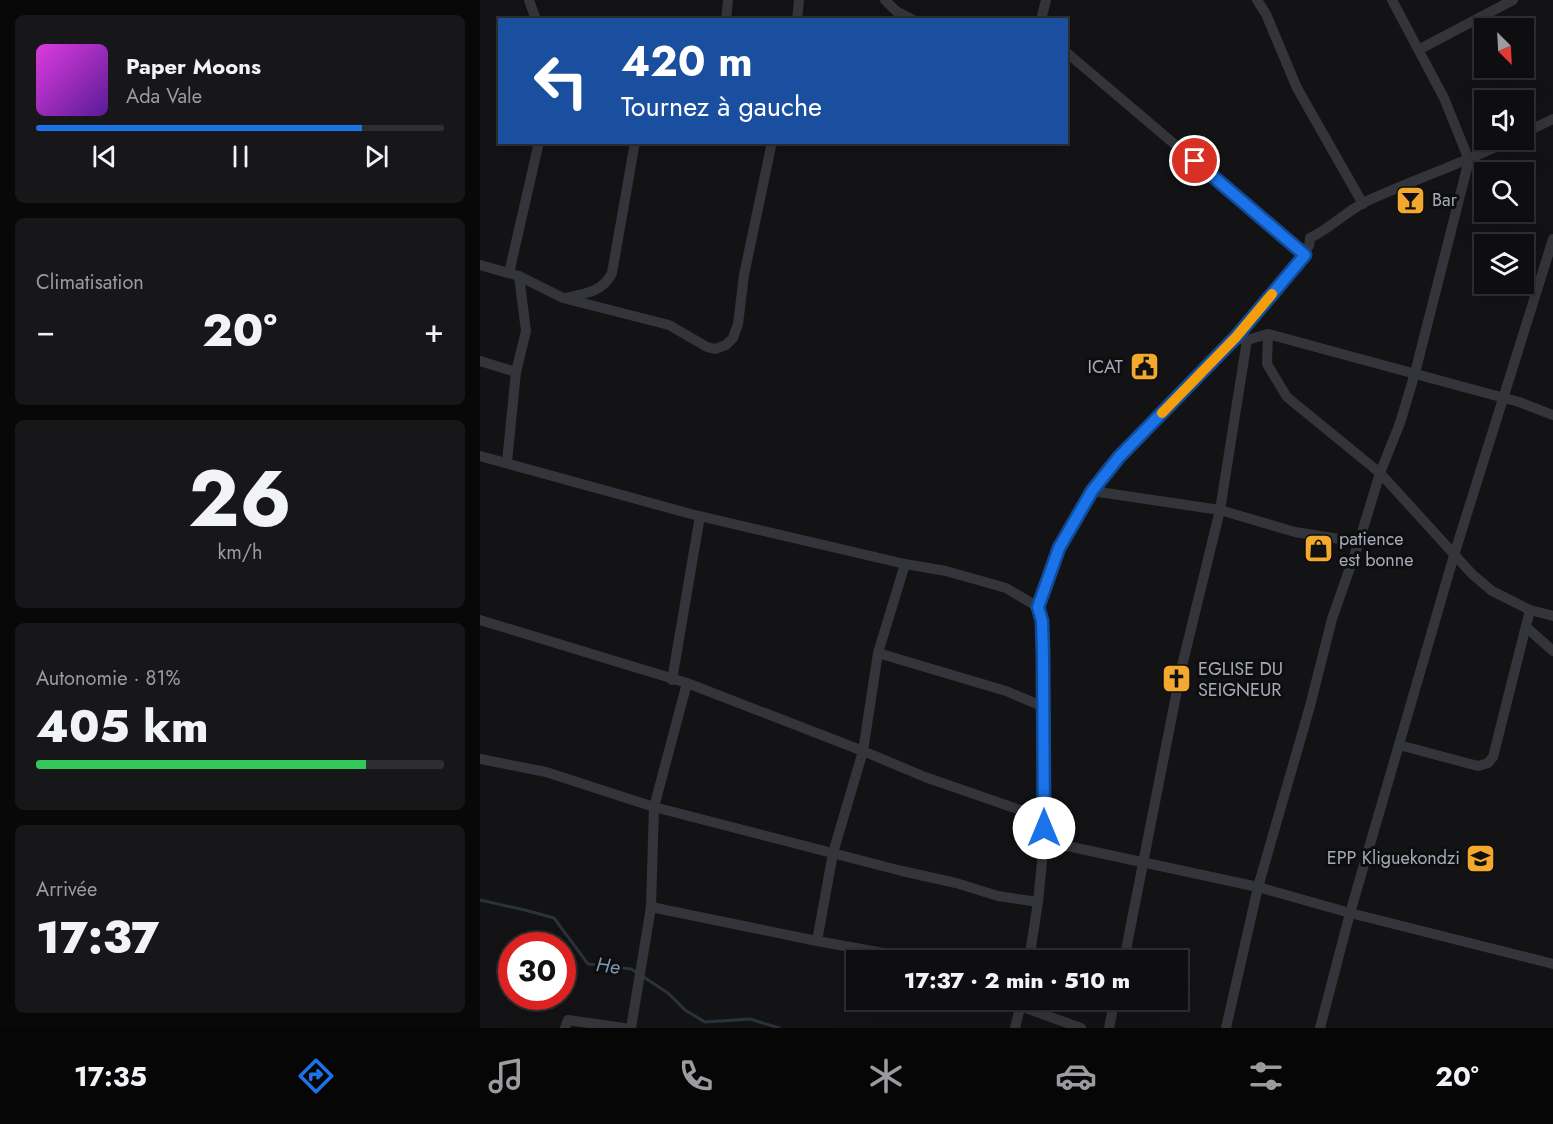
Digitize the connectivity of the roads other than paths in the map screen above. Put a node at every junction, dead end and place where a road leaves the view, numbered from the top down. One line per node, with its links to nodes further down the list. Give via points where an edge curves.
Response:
1 (529, 0): 9 (street)
2 (728, 0): 10 (street)
3 (799, 0): 11 (street)
4 (885, 0): 12 (street)
5 (1046, 0): 13 (street)
6 (1257, 0): 23 (street, via 1297,88)
7 (1392, 0): 14 (street)
8 (1513, 0): 14 (street)
9 (535, 18)
10 (726, 18)
11 (797, 18)
12 (909, 18)
13 (1042, 18)
14 (1420, 49): 22 (street)
15 (1068, 54): 25 (street)
16 (1553, 119): 17 (street)
17 (1534, 128)
18 (539, 144): 27 (street)
19 (635, 144): 28 (street, via 610,279 592,292)
20 (772, 144): 28 (street, via 744,275 738,324 726,345 707,347 669,325)
21 (1490, 150): 22 (street)
22 (1470, 160): 23 (street); 33 (street)
23 (1363, 204): 25 (street, via 1310,238)
24 (1553, 239): 34 (street)
25 (1305, 255): 30 (street)
26 (480, 265): 27 (street)
27 (514, 274): 28 (street); 32 (street, via 526,331)
28 (563, 298)
29 (1268, 334): 30 (street); 33 (street); 38 (street, via 1267,364 1287,397)
30 (1241, 339): 39 (street, via 1119,457); 40 (street)
31 (480, 361): 32 (street)
32 (516, 372): 37 (street)
33 (1415, 373): 34 (street); 38 (street)
34 (1504, 398): 35 (street); 43 (street)
35 (1553, 415)
36 (480, 456): 37 (street)
37 (507, 462): 41 (street)
38 (1380, 472): 42 (street); 43 (street)
39 (1092, 491): 40 (street); 45 (street, via 1059,548)
40 (1220, 510): 42 (street, via 1295,532); 62 (street, via 1181,670)
41 (700, 516): 44 (street); 52 (street)
42 (1359, 542): 63 (street, via 1332,619)
43 (1455, 552): 46 (street, via 1492,591); 55 (street)
44 (905, 564): 45 (street, via 1006,588); 51 (street)
45 (1038, 607): 54 (street, via 1042,621)
46 (1530, 610): 47 (street); 49 (street)
47 (1553, 616)
48 (480, 620): 52 (street)
49 (1526, 627): 50 (street); 55 (street, via 1488,764 1478,766)
50 (1553, 651)
51 (878, 653): 54 (street, via 1006,691); 56 (street)
52 (672, 680): 53 (street)
53 (687, 683): 56 (street); 58 (street)
54 (1044, 707): 59 (street)
55 (1399, 745): 66 (street)
56 (863, 751): 59 (street, via 925,777); 61 (street)
57 (480, 759): 58 (street, via 546,772)
58 (654, 807): 61 (street); 65 (street)
59 (1044, 815): 60 (street)
60 (1044, 841): 62 (street); 64 (street)
61 (833, 852): 64 (street, via 998,896); 67 (street)
62 (1144, 862): 63 (street); 70 (street)
63 (1258, 887): 66 (street); 81 (street)
64 (1038, 902): 69 (street)
65 (651, 907): 67 (street); 77 (street)
66 (1350, 913): 71 (street); 82 (street)
67 (817, 940): 68 (street)
68 (870, 950)
69 (1031, 950)
70 (1126, 950)
71 (1553, 964)
72 (1019, 1010): 78 (street)
73 (1038, 1010): 79 (street)
74 (1113, 1010): 80 (street)
75 (565, 1028): 76 (street, via 568,1020)
76 (624, 1028)
77 (631, 1028)
78 (1015, 1028)
79 (1081, 1028)
80 (1109, 1028)
81 (1226, 1028)
82 (1320, 1028)

